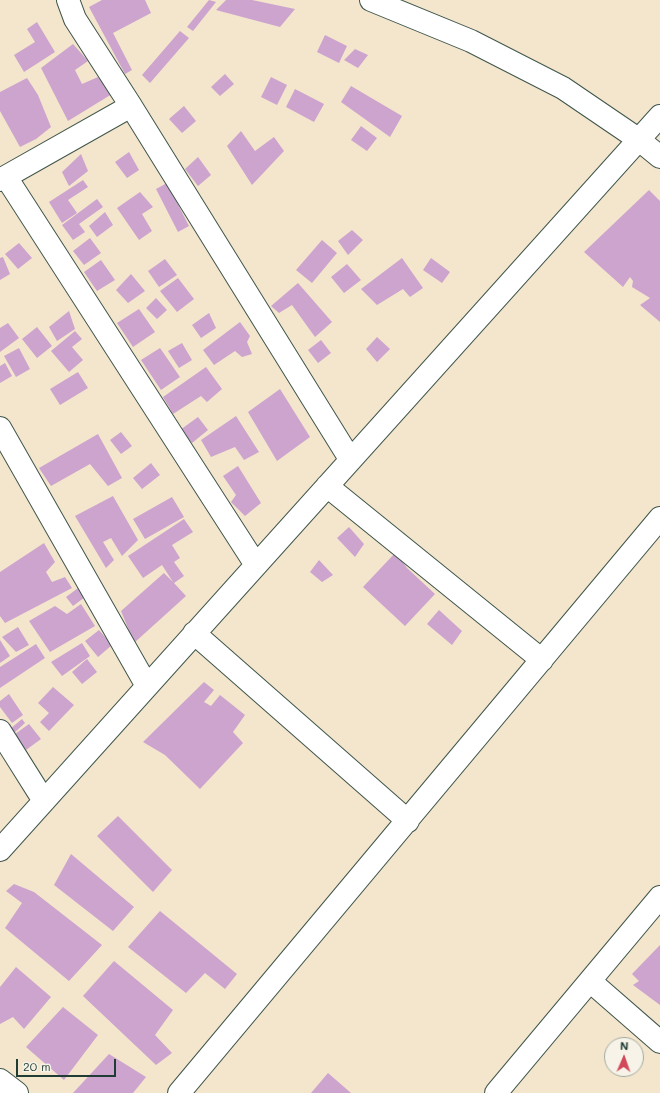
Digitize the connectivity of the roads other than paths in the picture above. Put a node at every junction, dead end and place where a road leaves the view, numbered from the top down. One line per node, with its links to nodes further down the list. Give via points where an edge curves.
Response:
1 (68, 0): 3 (street, via 75,19)
2 (371, 0): 5 (street, via 471,41 563,88)
3 (131, 106): 7 (street); 9 (street)
4 (660, 116): 5 (street)
5 (638, 139): 6 (street); 9 (street)
6 (660, 157)
7 (3, 179): 12 (street)
8 (0, 428): 15 (street)
9 (350, 459): 10 (street)
10 (327, 486): 12 (street); 14 (street)
11 (657, 529): 14 (street)
12 (256, 565): 13 (street)
13 (194, 632): 15 (street); 18 (street)
14 (542, 660): 18 (street)
15 (147, 686): 17 (street)
16 (0, 731): 17 (street)
17 (44, 801): 19 (street)
18 (408, 821): 25 (street)
19 (0, 850)
20 (660, 897): 21 (street)
21 (590, 981): 22 (street); 26 (street)
22 (660, 1042)
23 (0, 1080): 24 (street)
24 (17, 1093)
25 (179, 1093)
26 (496, 1093)

